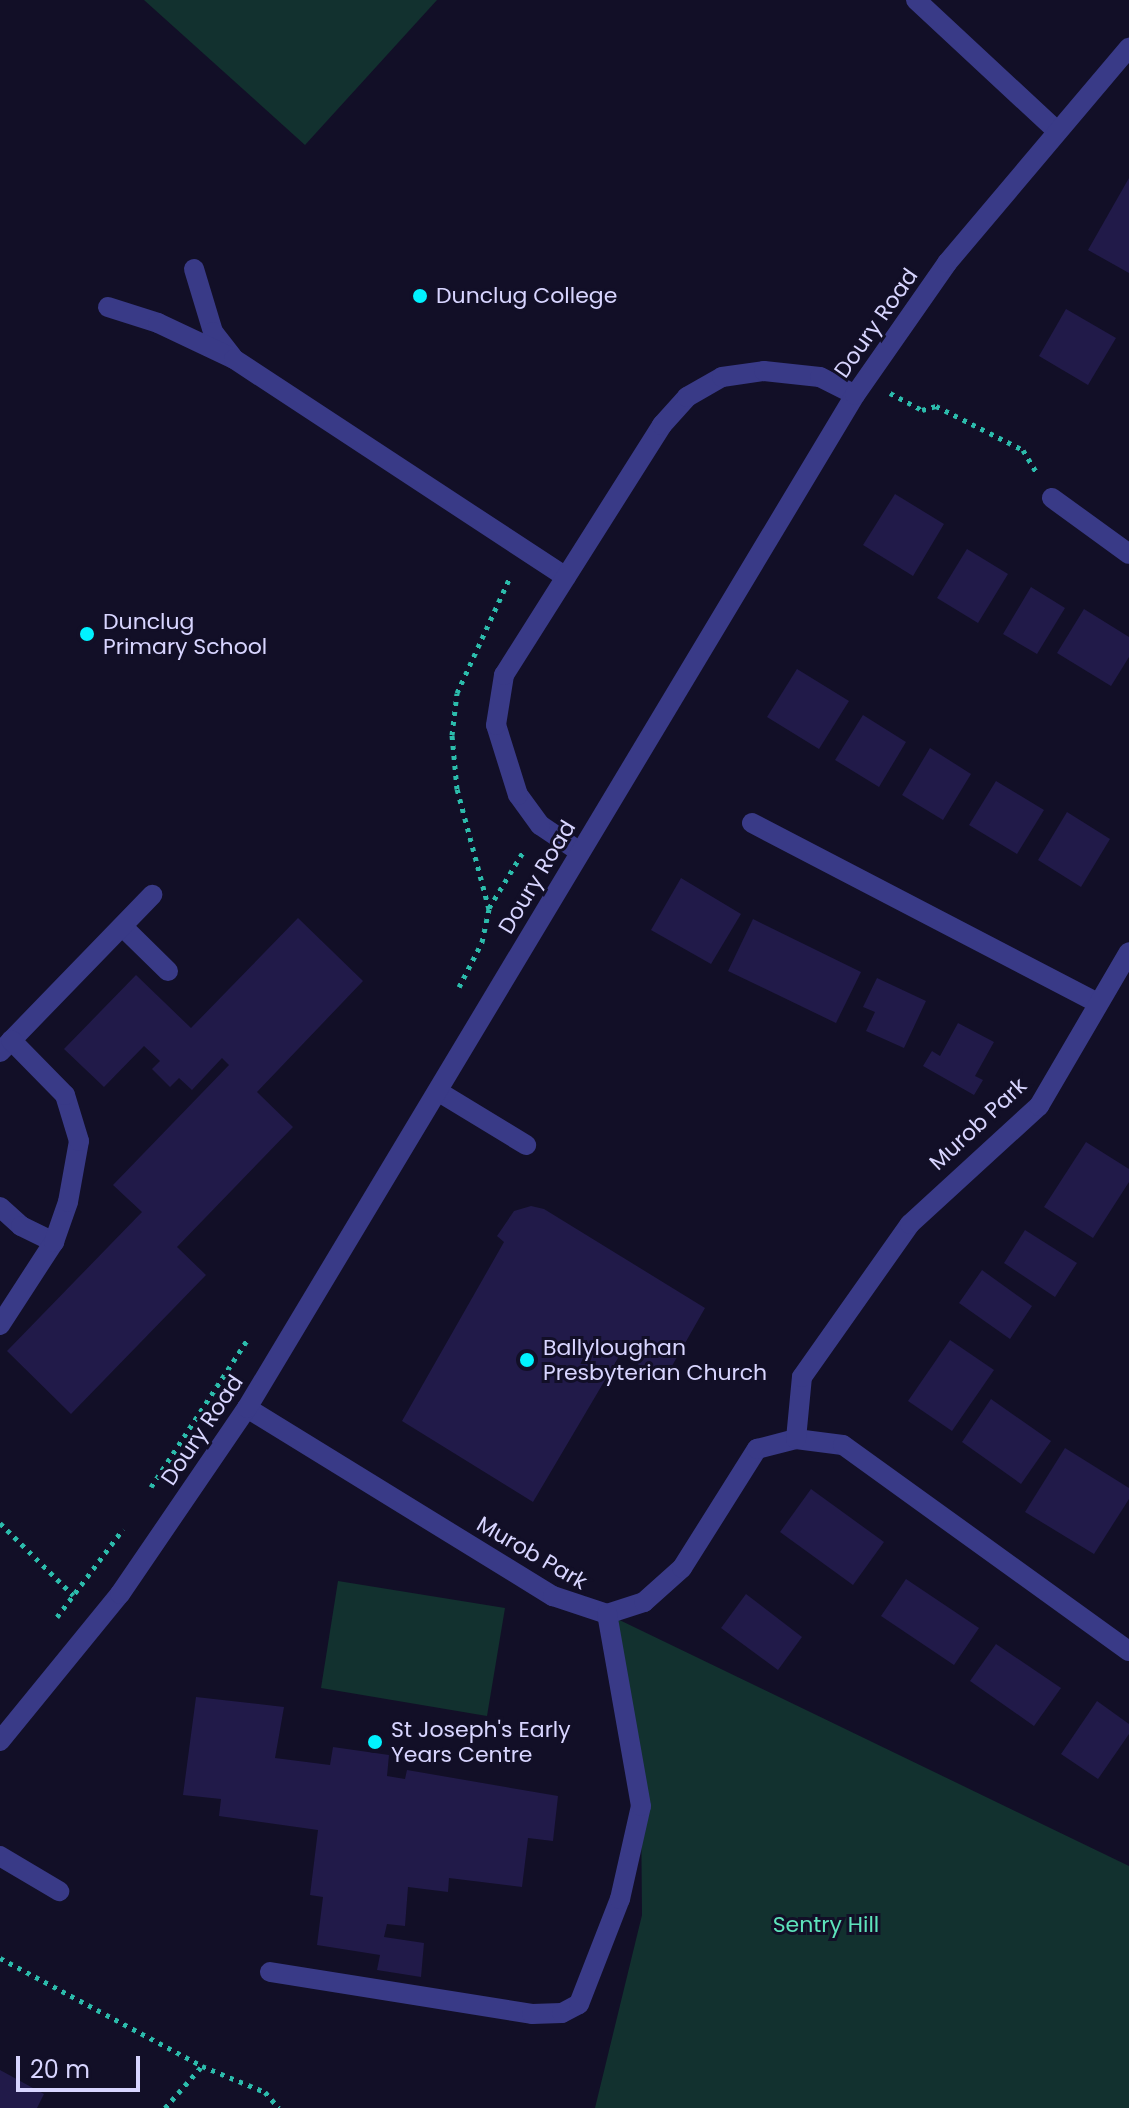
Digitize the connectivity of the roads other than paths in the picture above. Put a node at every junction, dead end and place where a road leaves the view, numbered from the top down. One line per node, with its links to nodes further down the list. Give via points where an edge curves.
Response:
1 (916, 0): 3 (street)
2 (1129, 48): 3 (street, Doury Road)
3 (1056, 130): 7 (street, Doury Road, via 947,263)
4 (194, 269): 6 (street, via 213,332)
5 (108, 307): 6 (street, via 158,323)
6 (234, 359): 10 (street)
7 (860, 387): 10 (street, via 784,371 742,373 703,386 662,425); 12 (street, Doury Road)
8 (1052, 498): 9 (street)
9 (1129, 554)
10 (566, 577): 12 (street, via 504,675 496,704 498,737 526,809)
11 (752, 823): 17 (street)
12 (580, 852): 19 (street, Doury Road)
13 (152, 895): 14 (street)
14 (123, 927): 16 (street); 18 (street)
15 (1129, 952): 17 (street, Murob Park)
16 (168, 971)
17 (1098, 1003): 25 (street, Murob Park, via 1039,1106 910,1224 802,1377)
18 (6, 1046): 22 (street, via 65,1095 78,1124 77,1161)
19 (439, 1092): 20 (street); 24 (street, Doury Road)
20 (526, 1145)
21 (0, 1207): 22 (street, via 21,1226)
22 (54, 1242): 23 (street)
23 (0, 1325)
24 (247, 1408): 26 (street, Murob Park, via 553,1596); 28 (street, Doury Road, via 120,1594)
25 (796, 1439): 26 (street, via 757,1449 682,1568 644,1602); 27 (street, via 843,1445)
26 (607, 1614): 31 (street, via 641,1806 620,1899 579,2004 562,2013 532,2014)
27 (1129, 1651)
28 (0, 1741)
29 (0, 1856): 30 (street)
30 (59, 1891)
31 (270, 1972)

